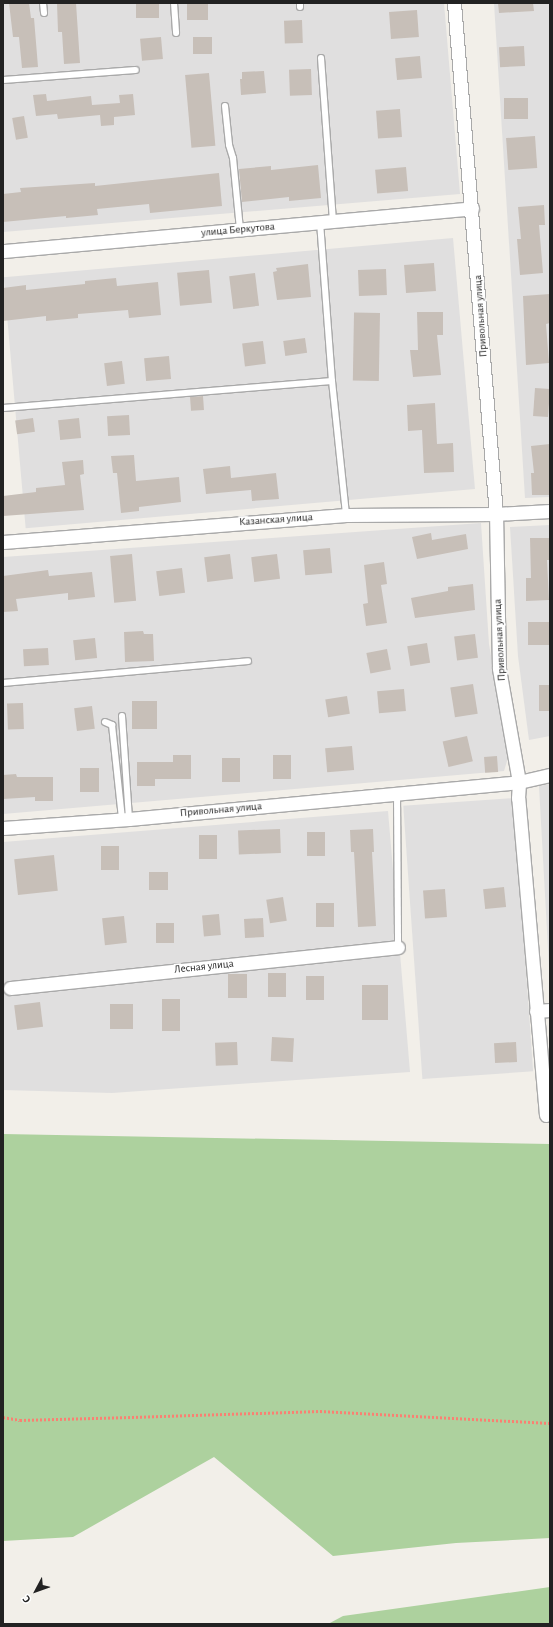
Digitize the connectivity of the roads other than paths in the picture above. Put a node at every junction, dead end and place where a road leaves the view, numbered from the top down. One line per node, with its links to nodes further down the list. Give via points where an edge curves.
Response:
1 (43, 3): 4 (lane)
2 (174, 3): 5 (lane)
3 (454, 3): 10 (street, Привольная улица)
4 (44, 13)
5 (176, 33)
6 (321, 58): 11 (lane)
7 (136, 70): 8 (lane)
8 (3, 80)
9 (225, 106): 13 (lane)
10 (472, 208): 11 (street, улица Беркутова); 18 (street, Привольная улица)
11 (333, 221): 12 (street, улица Беркутова)
12 (320, 222): 13 (street, улица Беркутова); 15 (lane)
13 (240, 229): 14 (street, улица Беркутова)
14 (3, 251)
15 (332, 381): 16 (lane); 19 (lane)
16 (3, 408)
17 (550, 510): 18 (street, Казанская улица)
18 (496, 514): 19 (street, Казанская улица); 26 (street, Привольная улица, via 499,668)
19 (346, 515): 20 (street, Казанская улица)
20 (3, 542)
21 (248, 661): 22 (lane)
22 (3, 683)
23 (122, 716): 28 (lane)
24 (105, 722): 28 (lane, via 112,725)
25 (550, 775): 26 (street)
26 (519, 782): 27 (street, Привольная улица); 33 (street, via 518,798)
27 (397, 794): 28 (street, Привольная улица); 30 (lane)
28 (126, 819): 29 (street, Привольная улица)
29 (3, 828)
30 (398, 947): 31 (street, Лесная улица)
31 (10, 988)
32 (550, 1010): 33 (street)
33 (536, 1011): 34 (street)
34 (548, 1115)

